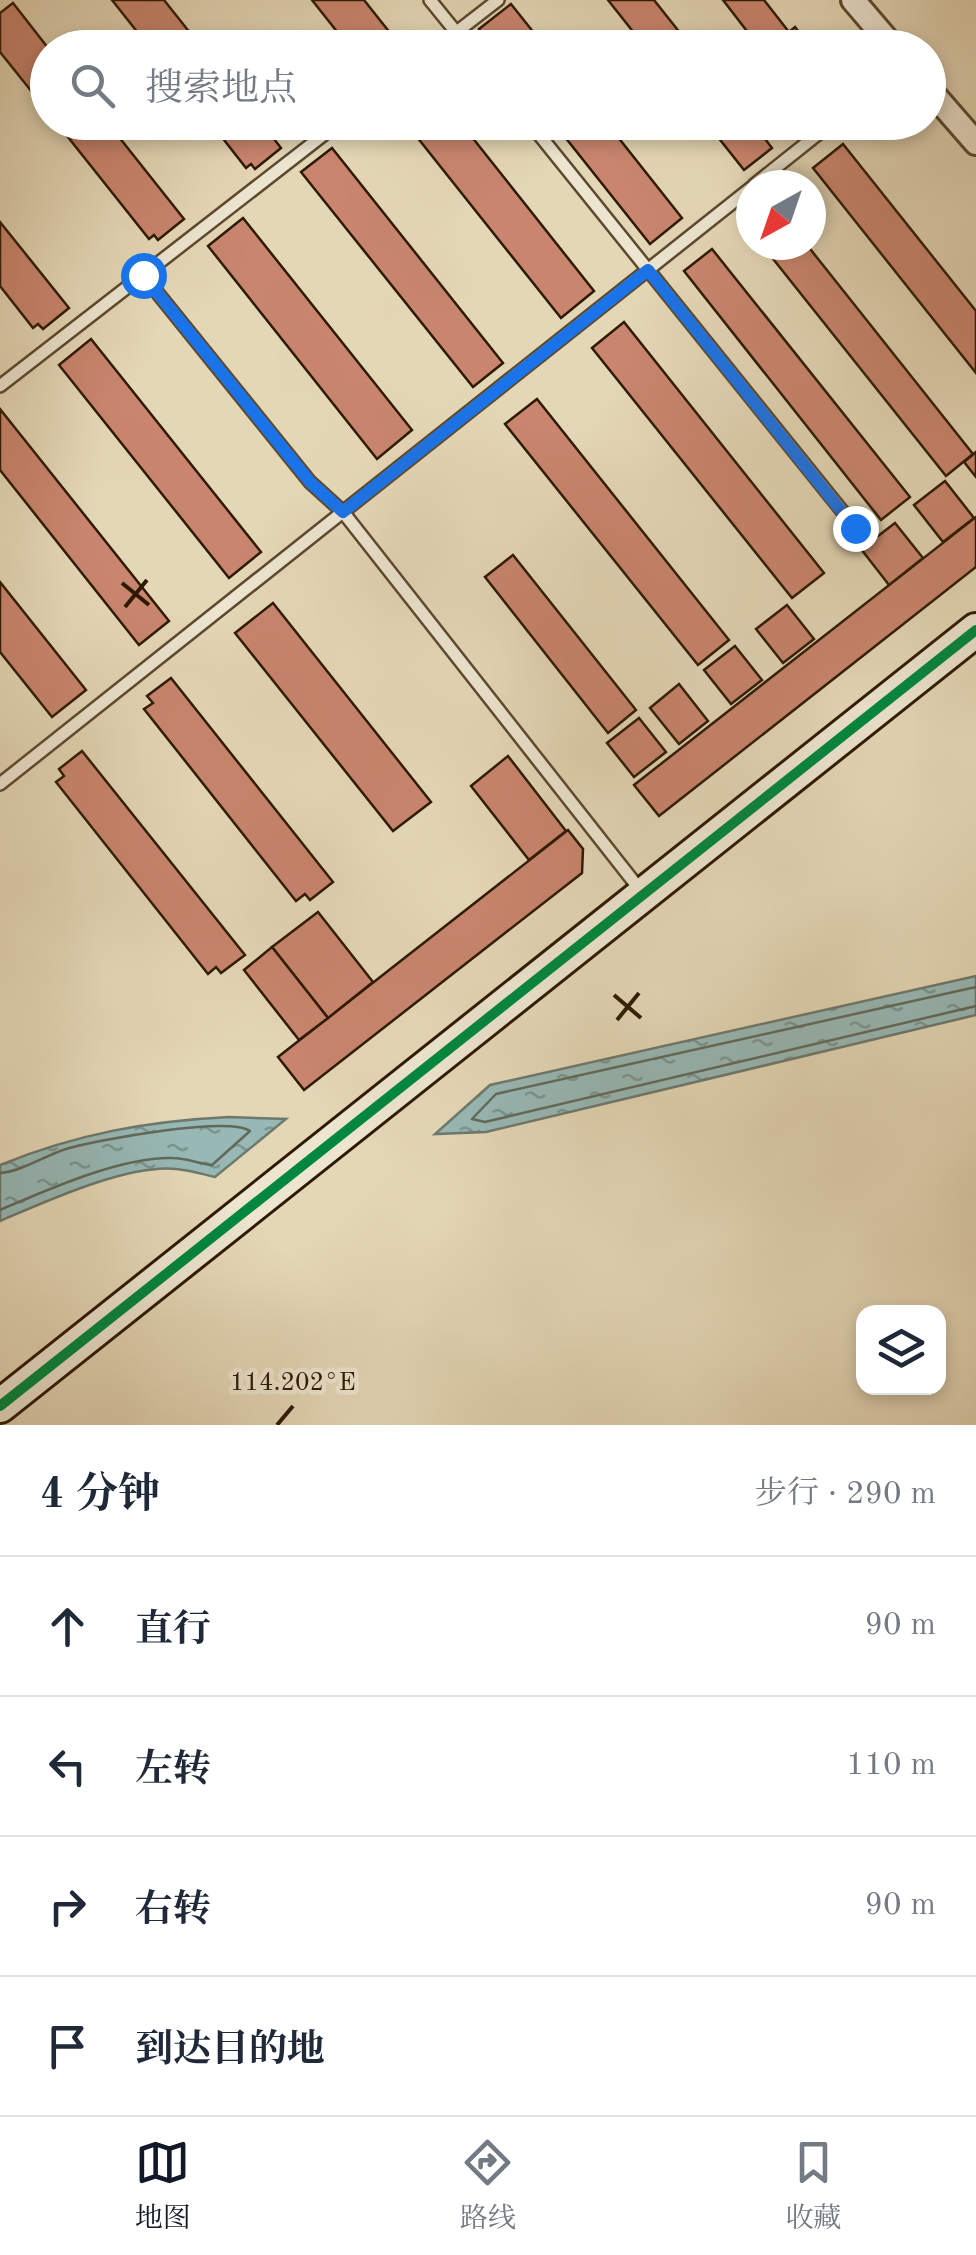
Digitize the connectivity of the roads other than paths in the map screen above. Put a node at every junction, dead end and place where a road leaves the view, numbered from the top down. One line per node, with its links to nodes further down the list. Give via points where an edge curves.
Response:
1 (430, 0): 4 (lane)
2 (498, 0): 5 (lane)
3 (852, 0): 6 (street)
4 (454, 30)
5 (459, 30)
6 (878, 30)
7 (946, 109): 11 (street)
8 (317, 140): 15 (lane)
9 (543, 140): 14 (lane)
10 (810, 140): 12 (lane)
11 (976, 143)
12 (773, 170)
13 (736, 200): 14 (lane)
14 (648, 270): 17 (lane); 18 (lane)
15 (143, 275): 16 (lane); 17 (lane, via 310,482)
16 (0, 386)
17 (343, 512): 20 (lane); 21 (lane)
18 (855, 528)
19 (976, 630): 21 (street)
20 (0, 784)
21 (644, 894): 22 (street)
22 (0, 1406)

